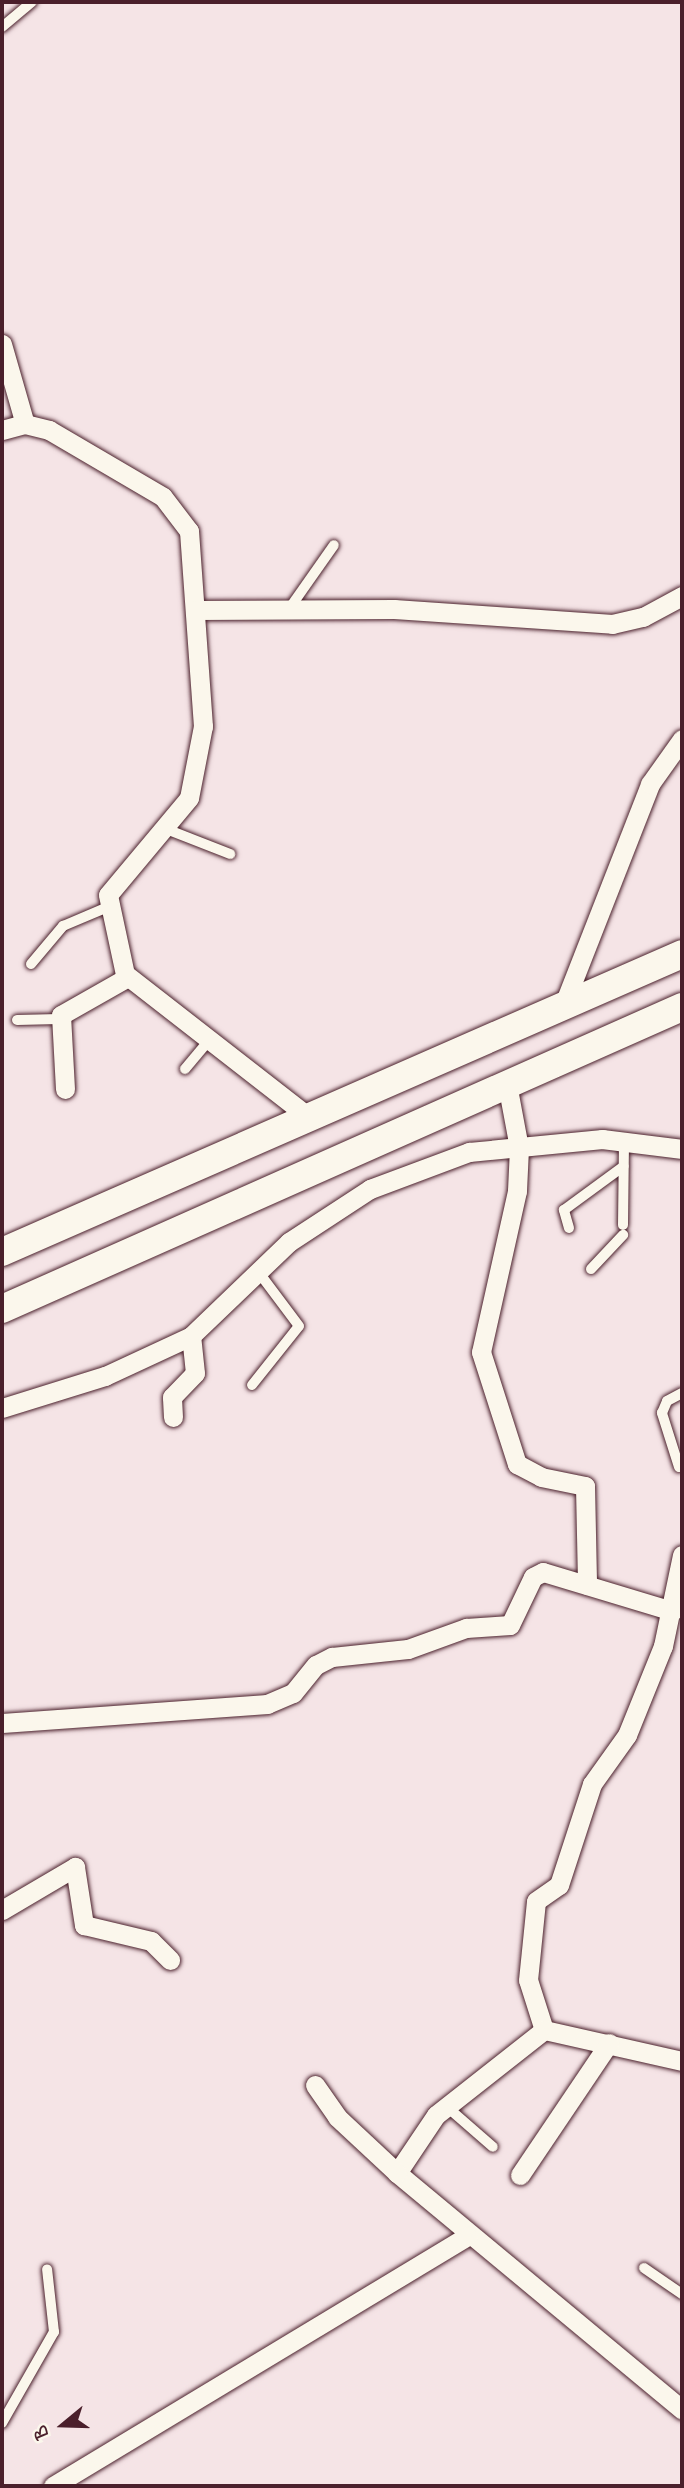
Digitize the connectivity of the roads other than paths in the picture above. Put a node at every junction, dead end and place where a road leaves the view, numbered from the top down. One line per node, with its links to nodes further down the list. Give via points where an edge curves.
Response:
1 (32, 2): 2 (lane)
2 (2, 27)
3 (2, 344): 4 (street)
4 (25, 424): 5 (street); 8 (street, via 96,456 177,512 189,531)
5 (2, 430)
6 (334, 545): 9 (lane)
7 (682, 596): 9 (street, via 643,617 612,624 394,609)
8 (196, 610): 9 (street); 11 (street, via 202,726 193,788)
9 (286, 613)
10 (682, 739): 18 (street, via 650,784)
11 (166, 829): 12 (lane); 13 (street, via 108,895)
12 (230, 854)
13 (108, 907): 15 (lane, via 63,926); 16 (street)
14 (682, 954): 18 (street)
15 (32, 964)
16 (128, 977): 19 (street); 21 (street)
17 (682, 1007): 24 (street)
18 (562, 1010): 25 (street)
19 (59, 1019): 20 (lane); 23 (street)
20 (17, 1020)
21 (209, 1040): 22 (lane); 25 (street)
22 (185, 1069)
23 (65, 1089)
24 (508, 1089): 27 (street); 34 (street)
25 (311, 1119): 31 (street)
26 (624, 1140): 27 (street); 28 (street); 29 (lane)
27 (519, 1148): 32 (street, via 469,1152 370,1189); 42 (street, via 511,1225 481,1352 517,1464 541,1477 585,1486)
28 (682, 1149)
29 (624, 1166): 30 (lane, via 564,1210); 33 (lane, via 623,1230)
30 (569, 1228)
31 (2, 1252)
32 (257, 1269): 35 (street); 36 (lane, via 299,1326)
33 (592, 1269)
34 (2, 1309)
35 (191, 1336): 38 (street, via 105,1377); 39 (street, via 195,1373 172,1397)
36 (252, 1385)
37 (682, 1392): 40 (lane, via 667,1401 662,1413)
38 (2, 1408)
39 (173, 1417)
40 (679, 1467)
41 (682, 1555): 43 (street)
42 (587, 1585): 43 (street); 44 (street, via 538,1573 510,1625 466,1628 408,1649 331,1657 316,1665 293,1693 267,1704)
43 (672, 1611): 47 (street, via 627,1735 592,1784 561,1879 536,1901 528,1980)
44 (2, 1723)
45 (2, 1910): 46 (street, via 75,1867 85,1925 151,1941)
46 (170, 1961)
47 (544, 2030): 48 (street); 51 (street)
48 (609, 2043): 49 (street); 54 (street)
49 (682, 2061)
50 (315, 2085): 53 (street, via 337,2117)
51 (446, 2106): 52 (lane); 53 (street)
52 (494, 2147)
53 (397, 2173): 55 (street)
54 (520, 2175)
55 (467, 2236): 59 (street); 61 (street)
56 (644, 2267): 58 (lane)
57 (47, 2269): 60 (lane, via 54,2332)
58 (682, 2294)
59 (682, 2410)
60 (2, 2423)
61 (53, 2486)

